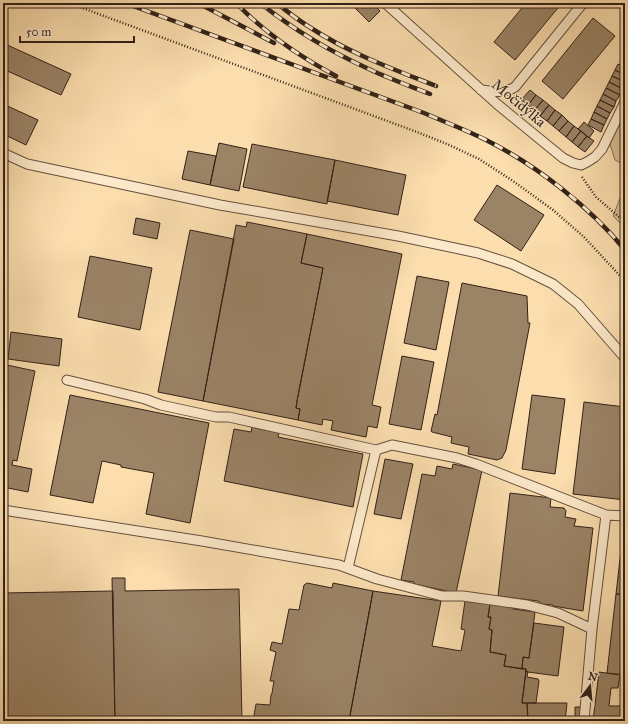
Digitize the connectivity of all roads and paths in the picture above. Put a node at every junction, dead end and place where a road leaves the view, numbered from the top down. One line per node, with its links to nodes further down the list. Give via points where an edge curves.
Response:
1 (69, 3): 9 (path, via 417,132 479,160 553,210 583,236)
2 (385, 3): 4 (lane, Močidýlka)
3 (583, 3): 4 (lane, via 515,87 502,92)
4 (481, 90): 7 (lane, Močidýlka, via 563,158)
5 (625, 102): 7 (lane, via 602,149 587,162)
6 (3, 153): 10 (lane, via 35,166 220,205 398,236 478,253 512,264 553,284 578,304)
7 (573, 163): 8 (path, via 596,197)
8 (625, 222)
9 (625, 281)
10 (625, 358)
11 (67, 380): 12 (lane, via 161,405 216,417 229,417)
12 (376, 450): 14 (lane, via 392,445 457,458); 16 (lane)
13 (3, 510): 16 (lane, via 210,542)
14 (606, 515): 15 (lane); 17 (lane)
15 (625, 516)
16 (348, 568): 17 (lane, via 376,579 442,596 463,596 519,604 558,613)
17 (592, 629): 18 (lane)
18 (584, 721)

